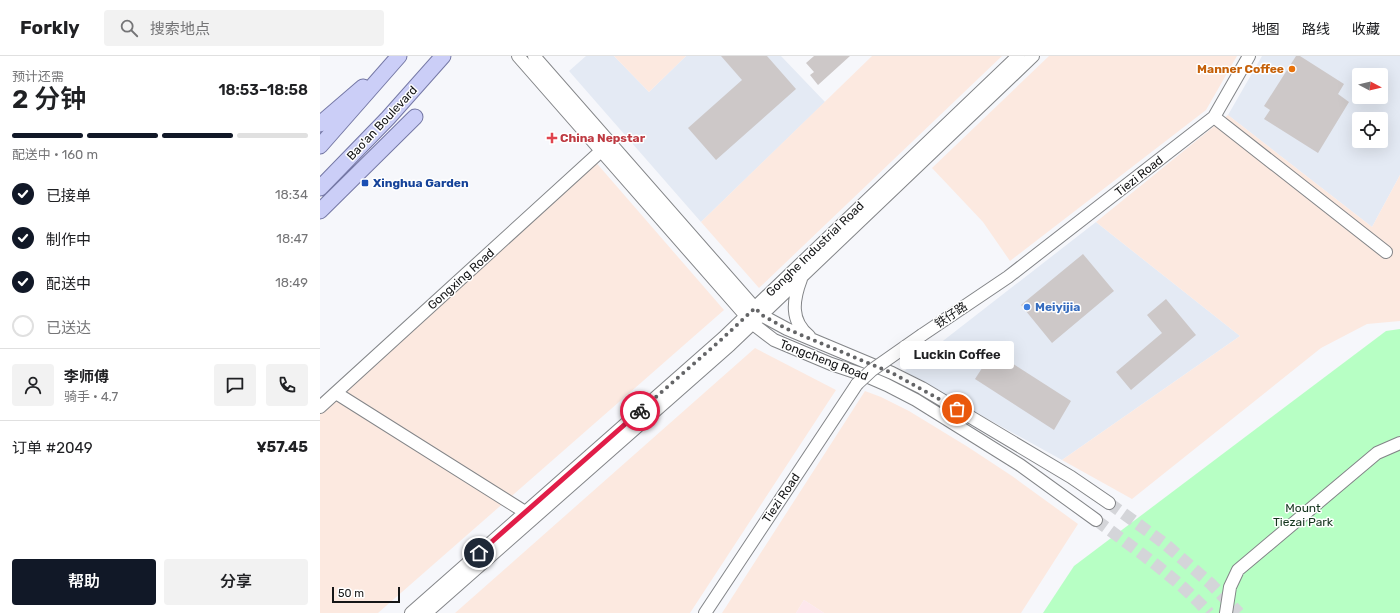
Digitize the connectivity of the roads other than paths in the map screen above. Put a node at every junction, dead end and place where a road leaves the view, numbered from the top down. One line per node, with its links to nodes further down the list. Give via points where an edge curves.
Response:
1 (443, 56): 13 (main road, Bao'an Boulevard, via 388,118)
2 (518, 56): 12 (street, Tongcheng Road)
3 (534, 56): 18 (street, Tongcheng Road)
4 (1018, 56): 18 (street, Gonghe Industrial Road)
5 (1033, 56): 16 (street, Gonghe Industrial Road)
6 (1249, 56): 9 (street, Tiezi Road)
7 (398, 57): 10 (main road); 11 (main road)
8 (415, 117): 14 (main road)
9 (1214, 117): 15 (street); 17 (street, Tiezi Road)
10 (320, 124)
11 (320, 146)
12 (601, 151): 18 (street, Tongcheng Road); 21 (street, Gongxing Road)
13 (320, 188)
14 (320, 211)
15 (1386, 252)
16 (801, 277): 18 (street, Gonghe Industrial Road); 19 (street, via 794,312 797,322)
17 (1008, 277): 20 (street, 铁仔路, bridge, via 872,370)
18 (754, 316): 19 (street, Tongcheng Road); 25 (street, Gonghe Industrial Road, via 723,338); 26 (street, Tongcheng Road, via 774,340 881,382 916,400 1020,465); 28 (street, Gonghe Industrial Road, via 730,345)
19 (813, 340): 24 (street, Tongcheng Road, via 922,388 1071,477)
20 (857, 384): 29 (street, Tiezi Road)
21 (336, 393): 22 (street, Gongxing Road); 25 (street)
22 (320, 407)
23 (1400, 443): 30 (street, via 1377,453 1238,570 1230,587)
24 (1109, 503)
25 (525, 512): 27 (street, Gonghe Industrial Road)
26 (1096, 520)
27 (411, 613)
28 (426, 613)
29 (705, 613)
30 (1226, 613)

